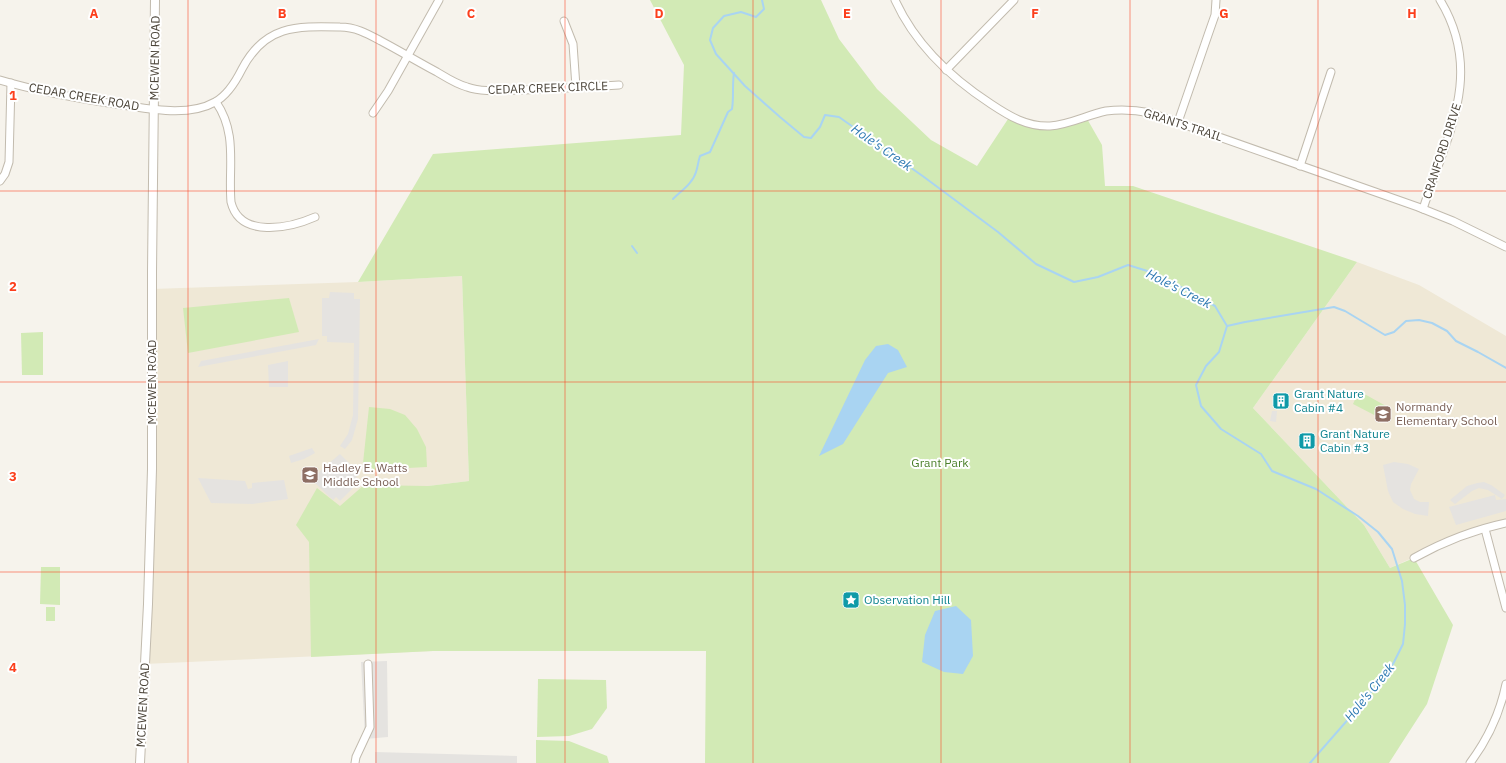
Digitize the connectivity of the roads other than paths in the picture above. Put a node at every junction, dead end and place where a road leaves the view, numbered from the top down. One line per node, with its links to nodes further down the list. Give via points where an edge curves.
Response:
1 (155, 0): 17 (street, MCEWEN ROAD)
2 (439, 0): 8 (street)
3 (895, 0): 9 (street, GRANTS TRAIL, via 919,39)
4 (1014, 0): 9 (street)
5 (1216, 0): 19 (street, via 1215,15)
6 (1440, 0): 22 (street, CRANFORD DRIVE, via 1456,36 1461,82 1457,112)
7 (564, 21): 15 (street, via 572,44)
8 (408, 56): 10 (street, CEDAR CREEK ROAD); 16 (street, CEDAR CREEK ROAD, via 356,29 342,27 286,30 260,43 230,88); 18 (street)
9 (946, 70): 19 (street, GRANTS TRAIL, via 987,102 1029,124 1050,126 1106,112 1127,110 1151,113)
10 (434, 71): 15 (street, CEDAR CREEK CIRCLE, via 457,84 480,90)
11 (1332, 72): 20 (street)
12 (0, 80): 13 (street, CEDAR CREEK ROAD)
13 (11, 83): 17 (street, CEDAR CREEK ROAD, via 61,96); 21 (street, via 9,162)
14 (619, 85): 15 (street, CEDAR CREEK CIRCLE)
15 (576, 87)
16 (216, 102): 17 (street, CEDAR CREEK ROAD, via 198,109); 23 (street, via 224,115 230,134 231,202 239,218 256,227 286,226)
17 (154, 109): 31 (street, MCEWEN ROAD, via 152,469)
18 (374, 113)
19 (1178, 122): 20 (street, GRANTS TRAIL)
20 (1300, 166): 22 (street, GRANTS TRAIL)
21 (0, 181)
22 (1423, 209): 24 (street, GRANTS TRAIL)
23 (315, 217)
24 (1506, 247)
25 (1506, 523): 26 (street)
26 (1485, 529): 27 (street, via 1447,541); 28 (street)
27 (1414, 558)
28 (1506, 608)
29 (368, 664): 32 (street, via 370,727)
30 (1506, 684): 33 (street, via 1500,708 1486,740)
31 (140, 763)
32 (355, 763)
33 (1470, 763)

